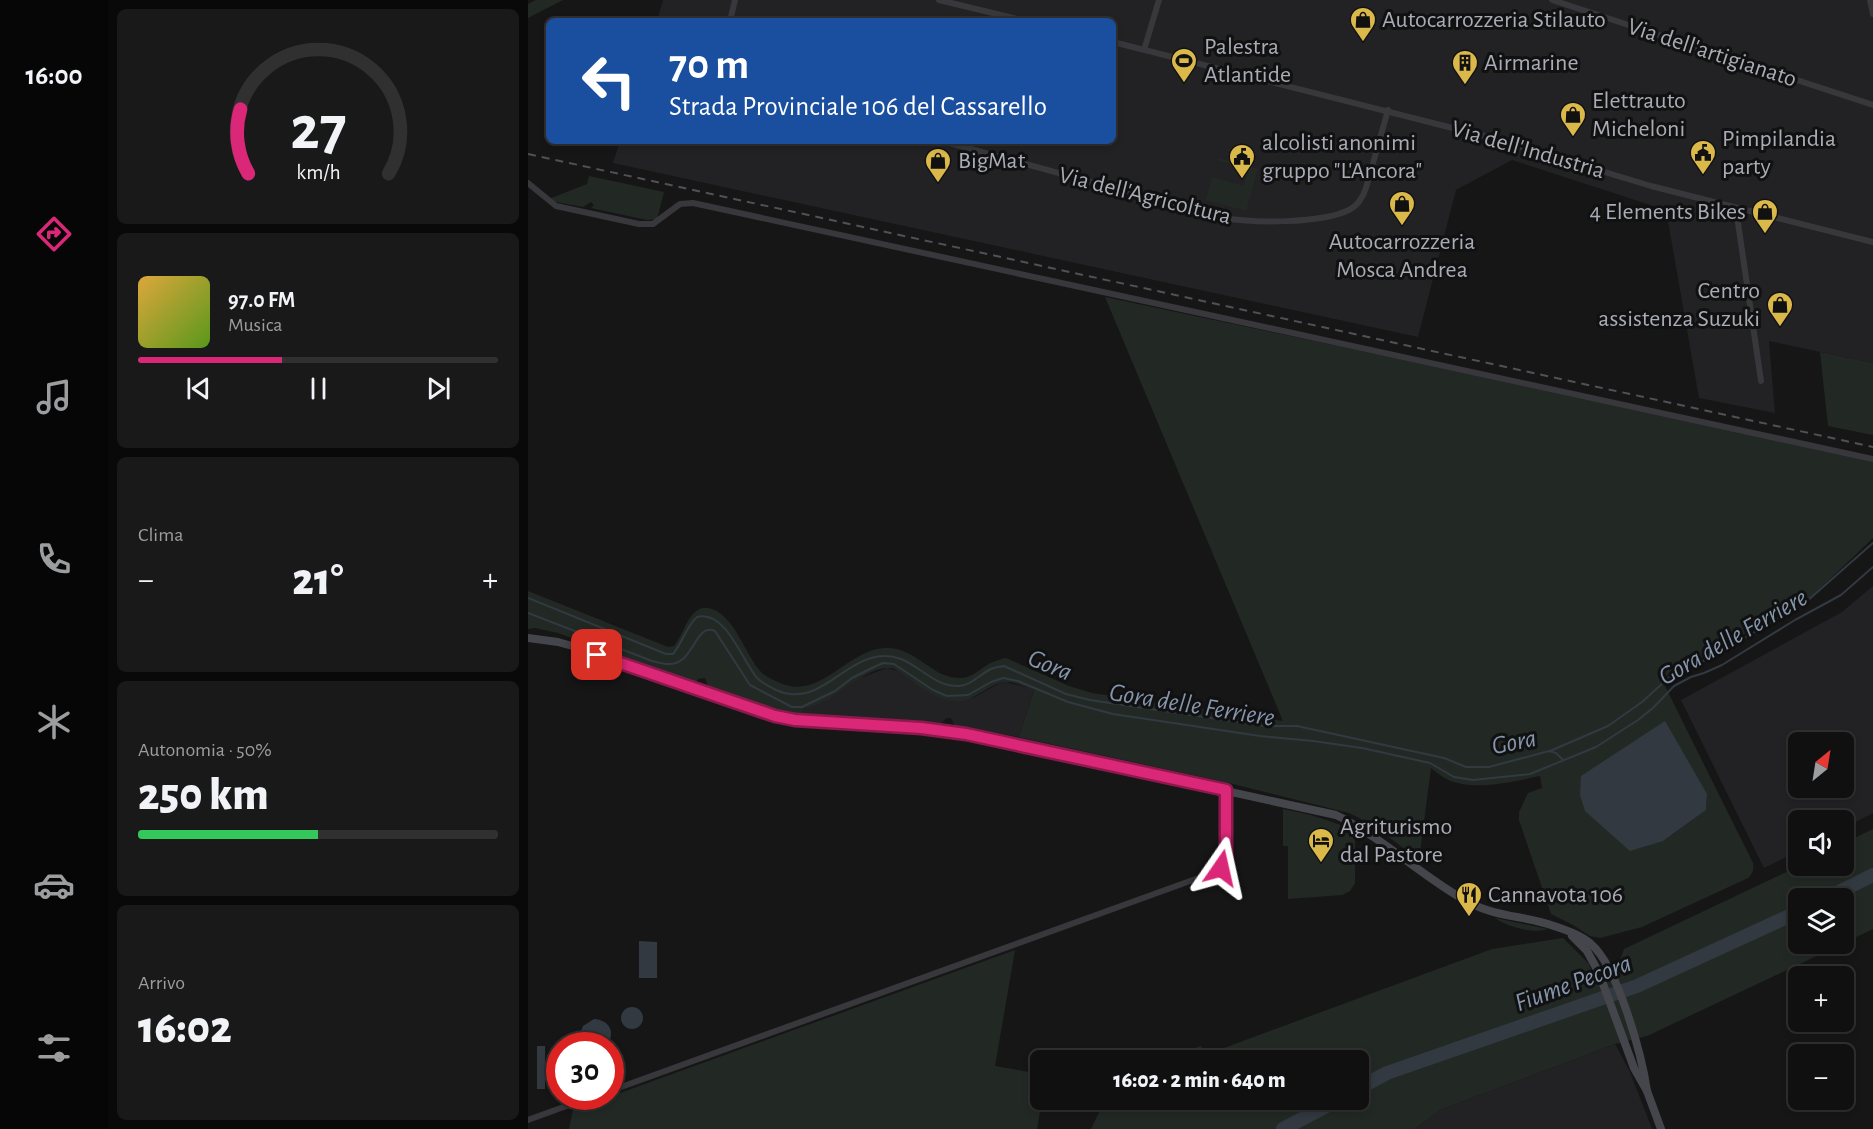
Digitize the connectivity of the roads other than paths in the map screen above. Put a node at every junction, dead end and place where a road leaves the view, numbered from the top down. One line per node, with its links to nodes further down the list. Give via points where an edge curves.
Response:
1 (735, 0): 7 (street)
2 (1159, 0): 10 (street)
3 (1552, 0): 11 (street, Via dell'artigianato)
4 (944, 1): 8 (street)
5 (1872, 3): 6 (street)
6 (1873, 14)
7 (731, 18)
8 (1014, 18)
9 (1116, 43): 10 (street, Via dell'Industria)
10 (1144, 50): 12 (street, Via dell'Industria)
11 (1873, 105)
12 (1388, 110): 13 (street, Via dell'Agricoltura, via 1366,188 1353,208 1318,218 1268,222 1223,218); 15 (street, Via dell'Industria)
13 (953, 144)
14 (528, 183): 18 (street, via 556,206 639,224 653,224 680,204 693,203)
15 (1736, 209): 16 (street, Via dell'Industria); 17 (street)
16 (1873, 242)
17 (1761, 381)
18 (1873, 459)
19 (528, 638): 20 (street, via 576,647 775,716 960,733)
20 (1226, 790): 21 (street, via 1336,815 1471,903 1504,916); 22 (street, via 1226,859 1215,872)
21 (1568, 931): 23 (street, via 1587,951 1599,973 1634,1068); 23 (street, via 1590,943 1610,968 1643,1065)
22 (624, 1085)
23 (1647, 1092): 26 (street)
24 (556, 1110): 25 (street)
25 (528, 1120)
26 (1661, 1129)

